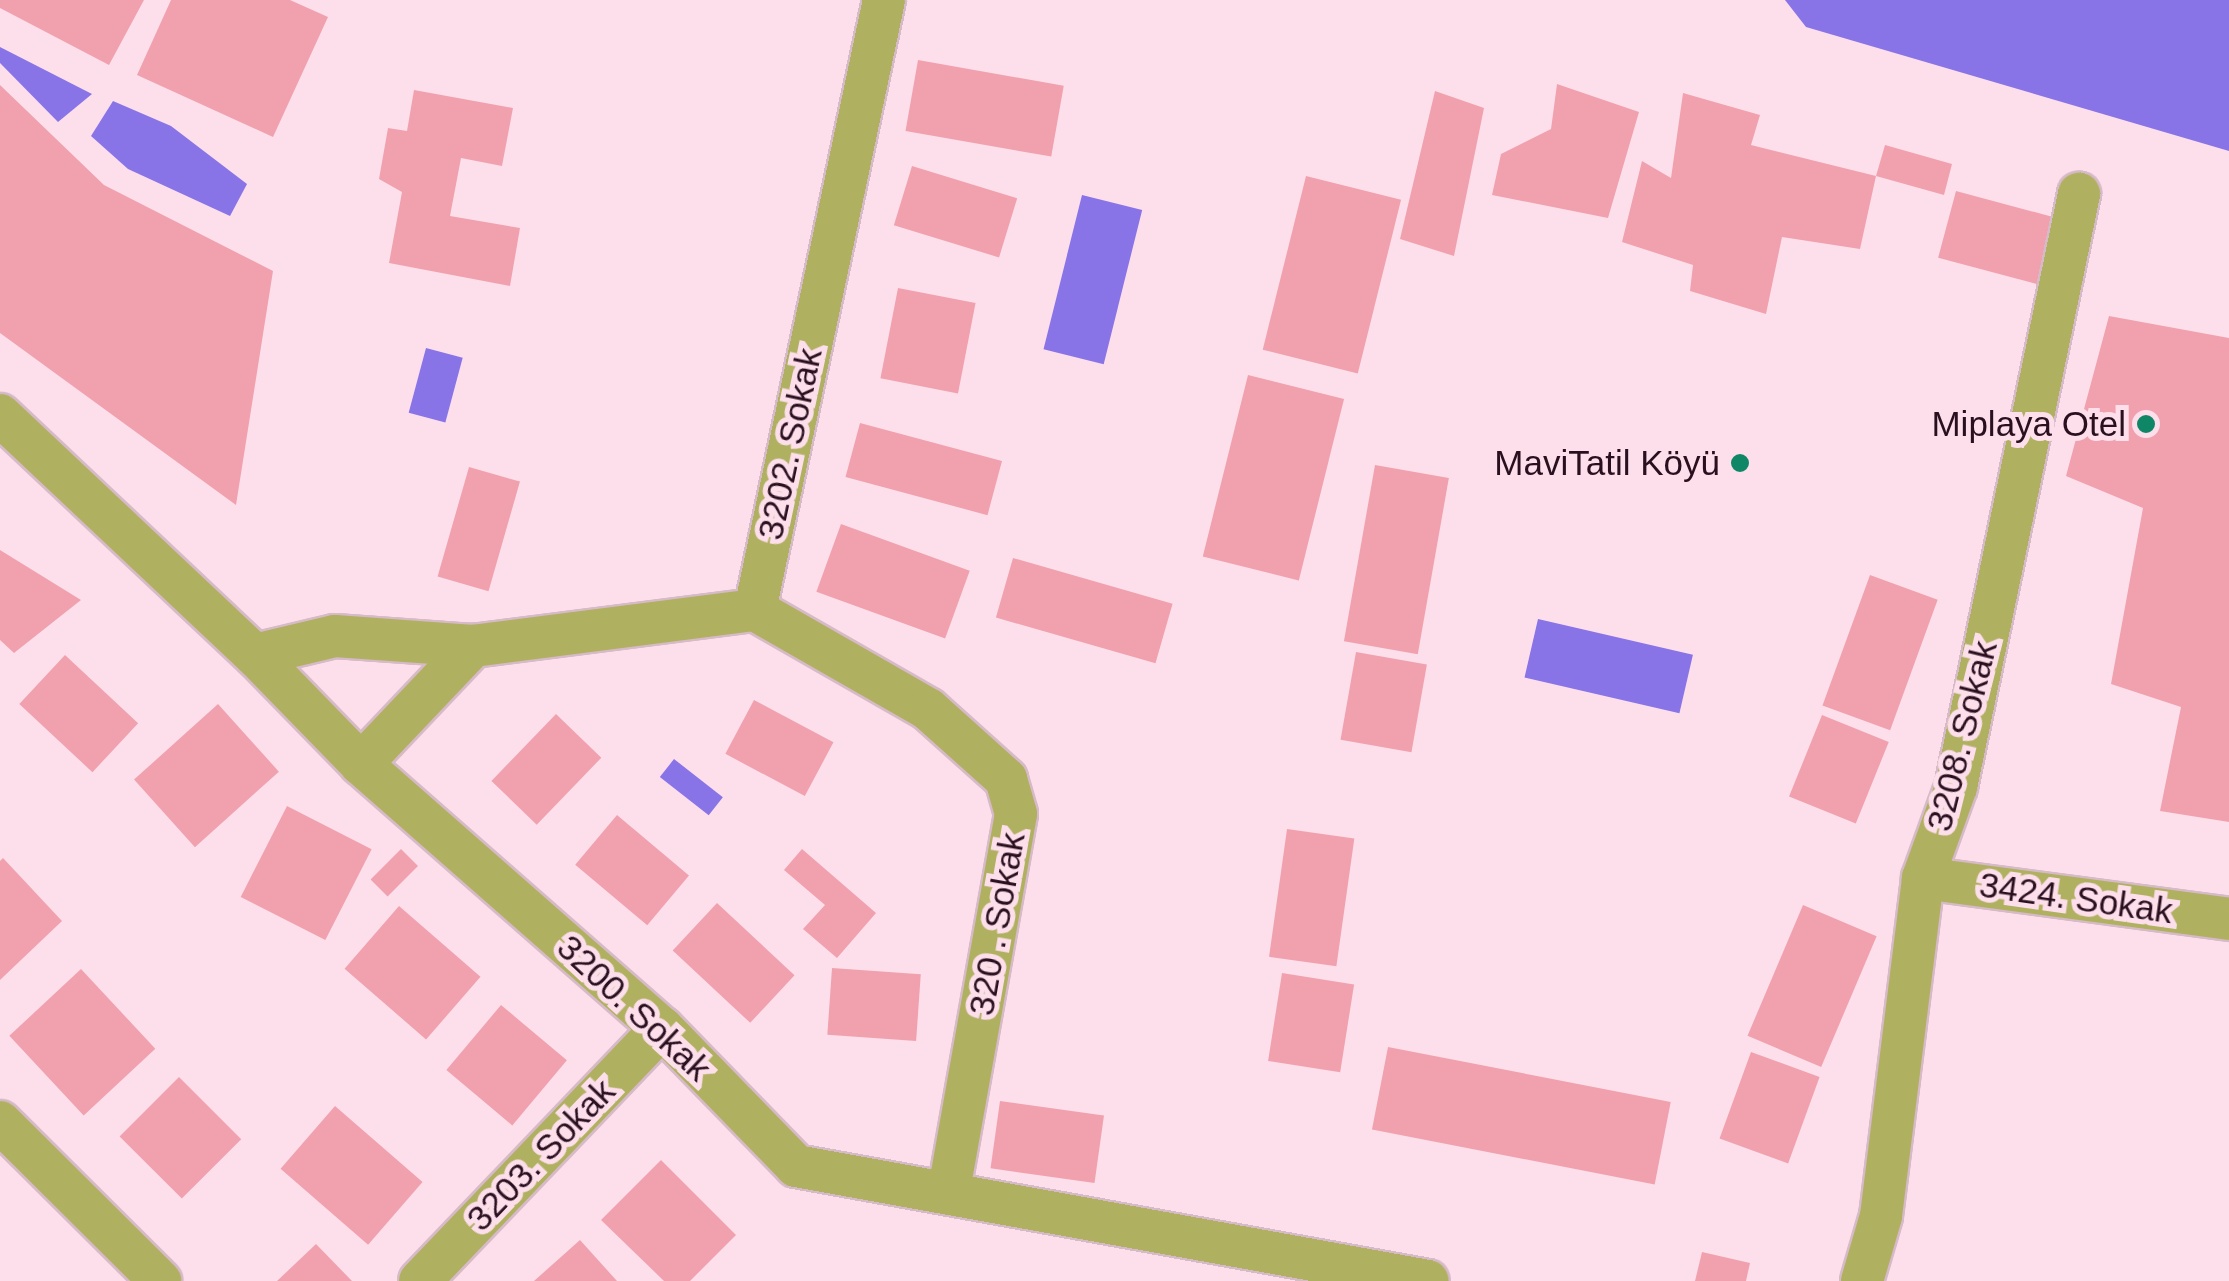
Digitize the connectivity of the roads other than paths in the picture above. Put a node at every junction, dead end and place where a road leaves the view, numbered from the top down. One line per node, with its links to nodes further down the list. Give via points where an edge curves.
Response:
1 (884, 0): 4 (street, 3202. Sokak)
2 (2079, 194): 8 (street, 3208. Sokak, via 1956,788)
3 (0, 415): 6 (street, 3200. Sokak)
4 (755, 610): 5 (street); 12 (street, 320 . Sokak, via 928,709 1006,779 1016,814)
5 (473, 646): 6 (street, via 335,636); 7 (street)
6 (255, 656): 7 (street, 3200. Sokak)
7 (361, 764): 10 (street, 3200. Sokak)
8 (1923, 878): 9 (street, 3424. Sokak); 17 (street, 3208. Sokak, via 1882,1216)
9 (2229, 919)
10 (662, 1028): 12 (street, 3200. Sokak, via 796,1166); 15 (street, 3203. Sokak)
11 (0, 1122): 14 (street)
12 (949, 1192): 13 (street, 3200. Sokak)
13 (1300, 1270): 16 (street, 3200. Sokak)
14 (160, 1281)
15 (420, 1281)
16 (1428, 1281)
17 (1862, 1281)

